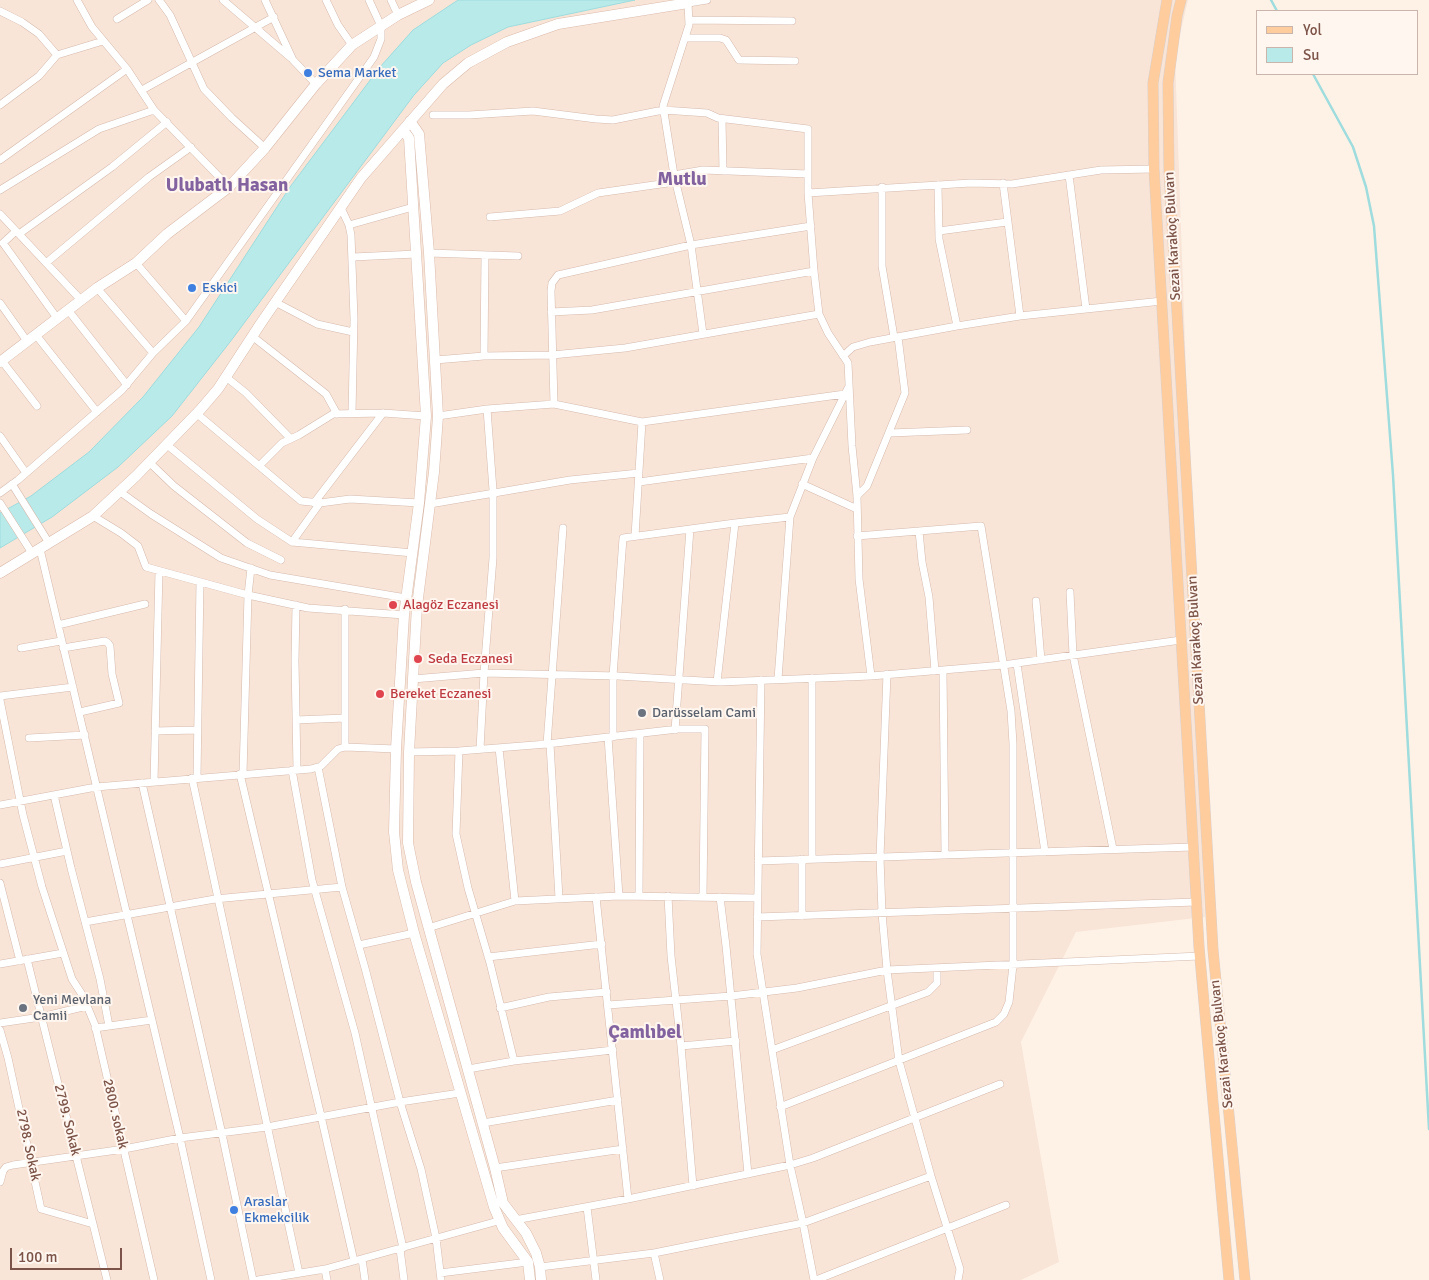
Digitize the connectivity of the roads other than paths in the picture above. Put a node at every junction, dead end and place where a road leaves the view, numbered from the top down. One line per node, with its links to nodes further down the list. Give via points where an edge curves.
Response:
1 (77, 0): 23 (street)
2 (148, 0): 17 (street)
3 (159, 0): 28 (street, via 170,15)
4 (223, 0): 21 (street)
5 (265, 0): 16 (street)
6 (326, 0): 24 (street)
7 (369, 0): 20 (street)
8 (391, 0): 15 (street)
9 (427, 0): 15 (main road)
10 (707, 0): 13 (street)
11 (1167, 0): 43 (main road, via 1153,83)
12 (1181, 0): 335 (main road, Sezai Karakoç Bulvarı, via 1168,83 1169,170 1213,950)
13 (688, 2): 18 (street); 37 (main road, via 558,24 506,42 468,63 443,84)
14 (0, 11): 25 (street, via 39,34)
15 (398, 15): 20 (main road)
16 (274, 16): 21 (street); 26 (street)
17 (117, 19)
18 (689, 20): 19 (street); 22 (street)
19 (792, 21)
20 (381, 26): 24 (main road); 84 (street, via 381,39 374,57)
21 (255, 27): 26 (street); 28 (street)
22 (685, 38): 27 (street, via 726,40 739,60); 34 (street)
23 (103, 41): 25 (street); 29 (street)
24 (352, 45): 30 (main road)
25 (57, 55): 32 (street, via 39,76)
26 (293, 60): 30 (street)
27 (795, 61)
28 (192, 63): 31 (street); 41 (street, via 204,88)
29 (127, 69): 31 (street); 42 (street)
30 (316, 84): 41 (main road)
31 (142, 90): 33 (street)
32 (0, 105)
33 (154, 110): 38 (street); 52 (street, via 99,129)
34 (663, 110): 35 (street, via 613,120 534,111); 36 (street, via 707,113); 47 (street)
35 (433, 115)
36 (722, 118): 44 (street); 45 (street, via 808,130)
37 (410, 121): 39 (main road); 64 (main road, via 419,134)
38 (167, 122): 40 (street); 62 (street, via 112,167)
39 (403, 130): 54 (main road, via 409,138); 55 (main road)
40 (191, 147): 50 (street); 69 (street)
41 (265, 148): 50 (main road)
42 (0, 160)
43 (1154, 169): 46 (street, via 1101,170); 75 (main road)
44 (723, 171): 45 (street); 47 (street, via 703,170)
45 (808, 174): 53 (street)
46 (1070, 175): 48 (street); 78 (street)
47 (674, 178): 57 (street, via 598,193 560,211); 63 (street)
48 (1002, 183): 49 (street); 58 (street)
49 (938, 184): 51 (street); 61 (street)
50 (229, 187): 70 (main road, via 167,234)
51 (882, 187): 53 (street); 89 (street, via 882,266)
52 (0, 190)
53 (808, 193): 60 (street)
54 (413, 206): 59 (street); 65 (main road)
55 (340, 208): 59 (street); 76 (main road)
56 (1, 215): 62 (street)
57 (490, 217)
58 (1007, 222): 61 (street); 82 (street)
59 (349, 225): 68 (street)
60 (811, 226): 63 (street); 71 (street)
61 (939, 230): 85 (street)
62 (17, 232): 69 (street); 83 (street, via 3,243)
63 (691, 245): 73 (street); 80 (street, via 558,275 552,283)
64 (429, 253): 66 (street); 95 (main road)
65 (416, 254): 68 (street); 109 (main road)
66 (485, 255): 67 (street); 93 (street)
67 (518, 256)
68 (353, 257): 86 (street)
69 (46, 263): 74 (street)
70 (136, 263): 72 (main road); 84 (street)
71 (814, 271): 73 (street); 81 (street)
72 (97, 288): 74 (main road); 91 (street)
73 (697, 290): 80 (street, via 592,310); 87 (street)
74 (81, 300): 79 (main road)
75 (1162, 300): 78 (street); 160 (main road)
76 (275, 302): 86 (street, via 317,324); 88 (main road)
77 (0, 303): 90 (street)
78 (1086, 309): 82 (street)
79 (68, 310): 83 (main road); 98 (street)
80 (551, 312): 92 (street)
81 (819, 314): 87 (street); 94 (street)
82 (1020, 316): 85 (street)
83 (57, 318): 90 (main road)
84 (186, 321): 91 (street)
85 (957, 326): 89 (street)
86 (353, 332): 106 (street)
87 (703, 334): 92 (street, via 624,348)
88 (252, 336): 97 (main road); 108 (street, via 326,394)
89 (896, 337): 94 (street, via 853,347); 113 (street, via 905,393)
90 (31, 338): 96 (main road); 104 (street)
91 (153, 353): 98 (street)
92 (552, 355): 93 (street); 101 (street)
93 (484, 356): 95 (street)
94 (843, 356): 99 (street, via 848,363)
95 (435, 360): 110 (main road)
96 (1, 362): 102 (street)
97 (226, 377): 105 (main road); 115 (street)
98 (127, 385): 104 (street)
99 (849, 385): 100 (street); 128 (street)
100 (845, 394): 111 (street); 117 (street)
101 (554, 404): 103 (street); 111 (street)
102 (36, 406)
103 (487, 409): 110 (street); 127 (street)
104 (97, 412): 120 (street)
105 (196, 413): 116 (main road); 119 (street)
106 (352, 413): 107 (street); 108 (street)
107 (383, 413): 109 (street); 130 (street)
108 (337, 414): 115 (street)
109 (426, 416): 131 (main road)
110 (438, 416): 132 (main road)
111 (642, 422): 121 (street)
112 (967, 430): 113 (street)
113 (890, 433): 128 (street, via 867,486)
114 (0, 436): 120 (street)
115 (291, 439): 119 (street, via 282,443)
116 (166, 444): 118 (main road); 142 (street, via 257,519)
117 (813, 458): 122 (street); 124 (street)
118 (149, 462): 125 (main road); 146 (street, via 174,486 247,543)
119 (259, 466): 130 (street, via 301,501)
120 (26, 473): 123 (street)
121 (639, 473): 122 (street); 127 (street, via 570,480)
122 (639, 482): 140 (street)
123 (12, 484): 126 (street); 143 (street)
124 (802, 484): 133 (street); 135 (street)
125 (119, 491): 134 (main road); 147 (street, via 221,558)
126 (0, 492)
127 (494, 494): 132 (street); 169 (street, via 493,558)
128 (857, 496): 133 (street)
129 (0, 503): 144 (street)
130 (317, 503): 131 (street, via 350,499); 142 (street)
131 (419, 503): 145 (main road)
132 (430, 504): 175 (main road, via 417,606)
133 (857, 509): 141 (street)
134 (93, 516): 143 (main road); 148 (street, via 132,540 138,546 146,567)
135 (790, 517): 136 (street); 177 (street)
136 (735, 523): 138 (street); 179 (street)
137 (563, 528): 171 (street)
138 (690, 529): 140 (street); 176 (street)
139 (920, 531): 141 (street); 166 (street, via 982,526); 168 (street)
140 (635, 536): 172 (street, via 624,538)
141 (857, 536): 173 (street)
142 (292, 542): 145 (street)
143 (49, 543): 144 (main road)
144 (36, 551): 149 (main road); 159 (street)
145 (413, 553): 153 (main road)
146 (281, 560)
147 (251, 568): 152 (street); 153 (street, via 310,583)
148 (159, 570): 150 (street); 188 (street)
149 (0, 573)
150 (200, 582): 152 (street); 186 (street)
151 (1070, 592): 163 (street)
152 (248, 594): 156 (street); 202 (street)
153 (406, 598): 158 (main road)
154 (1036, 601): 164 (street)
155 (145, 604): 159 (street)
156 (296, 605): 157 (street); 185 (street)
157 (345, 609): 158 (street); 184 (street)
158 (404, 615): 197 (main road)
159 (58, 625): 161 (street)
160 (1181, 640): 163 (street); 210 (main road)
161 (62, 644): 162 (street); 180 (street); 183 (street, via 105,641 110,646 119,703)
162 (21, 648)
163 (1073, 655): 164 (street); 211 (street)
164 (1041, 660): 165 (street)
165 (1017, 664): 166 (street); 213 (street)
166 (1003, 665): 167 (street); 214 (street, via 1013,744)
167 (943, 670): 168 (street); 215 (street)
168 (935, 671): 170 (street)
169 (484, 673): 171 (street); 175 (street); 196 (street)
170 (886, 674): 173 (street); 217 (street)
171 (553, 675): 172 (street); 193 (street)
172 (613, 676): 176 (street); 191 (street)
173 (871, 676): 174 (street)
174 (812, 678): 177 (street); 218 (street)
175 (413, 679): 199 (main road)
176 (678, 679): 179 (street); 187 (street)
177 (778, 679): 178 (street)
178 (761, 680): 179 (street); 220 (street)
179 (717, 682)
180 (73, 687): 181 (street); 183 (street)
181 (0, 696)
182 (0, 700): 208 (street, 2800. sokak)
183 (80, 712): 190 (street)
184 (345, 718): 185 (street); 194 (street)
185 (296, 720): 201 (street)
186 (197, 730): 188 (street); 203 (street)
187 (674, 730): 189 (street); 229 (street, via 705,729)
188 (155, 731): 204 (street)
189 (640, 734): 191 (street); 227 (street)
190 (85, 735): 192 (street); 206 (street)
191 (610, 737): 193 (street); 226 (street)
192 (29, 738)
193 (548, 744): 195 (street); 232 (street)
194 (345, 747): 197 (street); 200 (street)
195 (499, 748): 196 (street); 235 (street)
196 (480, 749): 198 (street)
197 (396, 750): 246 (main road, via 394,832 398,870)
198 (459, 750): 199 (street); 239 (street, via 456,834)
199 (409, 752): 245 (main road, via 408,843)
200 (318, 767): 201 (street); 223 (street)
201 (295, 770): 202 (street); 224 (street)
202 (242, 774): 203 (street); 225 (street)
203 (195, 778): 204 (street); 234 (street)
204 (154, 782): 205 (street)
205 (142, 783): 206 (street); 237 (street)
206 (96, 788): 207 (street); 241 (street)
207 (54, 795): 208 (street); 212 (street)
208 (20, 801): 209 (street); 216 (street, 2800. sokak)
209 (0, 806)
210 (1193, 847): 211 (street); 236 (main road)
211 (1113, 849): 213 (street)
212 (67, 851): 216 (street); 244 (street)
213 (1045, 852): 214 (street)
214 (1014, 853): 215 (street); 238 (street)
215 (945, 855): 217 (street)
216 (34, 857): 221 (street); 249 (street, 2800. sokak)
217 (880, 857): 218 (street); 240 (street)
218 (812, 859): 219 (street)
219 (802, 860): 220 (street); 242 (street)
220 (758, 861): 233 (street)
221 (0, 864)
222 (0, 883): 252 (street, 2799. Sokak)
223 (342, 887): 224 (street); 248 (street)
224 (315, 890): 225 (street); 282 (street)
225 (269, 894): 234 (street); 284 (street)
226 (619, 896): 227 (street); 230 (street)
227 (639, 896): 228 (street)
228 (668, 896): 229 (street); 260 (street)
229 (702, 896): 231 (street)
230 (596, 897): 232 (street); 247 (street)
231 (720, 897): 233 (street); 259 (street)
232 (559, 898): 235 (street)
233 (757, 898): 243 (street)
234 (218, 899): 237 (street); 287 (street)
235 (515, 901): 239 (street)
236 (1196, 902): 238 (street); 250 (main road)
237 (170, 907): 241 (street); 288 (street)
238 (1014, 909): 240 (street); 254 (street)
239 (475, 912): 245 (street); 251 (street)
240 (882, 913): 242 (street); 256 (street)
241 (127, 915): 244 (street); 266 (street)
242 (802, 916): 243 (street)
243 (757, 917): 258 (street, via 757,954)
244 (85, 922): 268 (street)
245 (428, 928): 277 (main road)
246 (414, 933): 248 (street); 279 (main road)
247 (602, 944): 251 (street); 257 (street)
248 (358, 945): 281 (street)
249 (63, 953): 252 (street); 263 (street, 2800. sokak, via 72,979)
250 (1200, 956): 254 (street); 334 (main road)
251 (488, 957): 264 (street)
252 (23, 960): 253 (street); 265 (street, 2799. Sokak)
253 (0, 964)
254 (1013, 965): 255 (street); 276 (street, via 1008,1007 999,1020)
255 (937, 968): 256 (street); 261 (street, via 936,983 932,989)
256 (887, 970): 258 (street); 261 (street)
257 (607, 992): 262 (street); 264 (street, via 549,997)
258 (764, 992): 259 (street); 274 (street)
259 (731, 996): 260 (street); 271 (street)
260 (676, 1000): 262 (street); 272 (street)
261 (891, 1004): 274 (street); 276 (street)
262 (608, 1005): 273 (street)
263 (87, 1006): 265 (street); 269 (street, 2800. sokak)
264 (500, 1008): 275 (street)
265 (41, 1017): 267 (street); 292 (street, 2799. Sokak)
266 (152, 1020): 268 (street); 289 (street)
267 (0, 1023)
268 (109, 1026): 269 (street)
269 (95, 1028): 290 (street, 2800. sokak)
270 (0, 1030): 294 (street, 2798. Sokak)
271 (736, 1041): 272 (street); 298 (street)
272 (681, 1046): 301 (street)
273 (613, 1050): 275 (street); 280 (street)
274 (772, 1050): 283 (street)
275 (514, 1061): 277 (street)
276 (899, 1061): 283 (street); 285 (street)
277 (468, 1069): 286 (main road)
278 (1000, 1084): 285 (street)
279 (460, 1093): 281 (street); 306 (main road)
280 (618, 1100): 286 (street); 291 (street)
281 (400, 1102): 282 (street); 310 (street, via 421,1169)
282 (373, 1107): 284 (street); 311 (street)
283 (780, 1107): 295 (street)
284 (322, 1116): 287 (street); 313 (street)
285 (914, 1118): 295 (street); 299 (street)
286 (483, 1123): 297 (main road)
287 (267, 1127): 288 (street); 318 (street)
288 (222, 1134): 289 (street); 323 (street)
289 (180, 1138): 290 (street); 322 (street)
290 (124, 1149): 292 (street); 321 (street, 2800. sokak)
291 (623, 1149): 297 (street); 302 (street)
292 (76, 1156): 294 (street); 308 (street, 2799. Sokak)
293 (0, 1161): 296 (street)
294 (32, 1163): 296 (street); 308 (street, 2798. Sokak, via 41,1209)
295 (790, 1165): 298 (street); 307 (street)
296 (9, 1166): 300 (street, via 3,1171)
297 (496, 1168): 305 (main road, via 503,1203)
298 (748, 1174): 301 (street)
299 (931, 1176): 307 (street); 309 (street)
300 (0, 1182)
301 (693, 1186): 302 (street)
302 (628, 1199): 304 (street)
303 (1006, 1205): 309 (street)
304 (587, 1207): 305 (street); 314 (street)
305 (515, 1220): 316 (main road, via 526,1233)
306 (498, 1221): 310 (street); 315 (main road)
307 (803, 1223): 312 (street); 332 (street)
308 (93, 1224): 320 (street, 2799. Sokak)
309 (946, 1228): 332 (street); 333 (street, via 960,1269)
310 (436, 1238): 311 (street); 319 (street)
311 (402, 1248): 313 (street); 327 (street)
312 (654, 1253): 314 (street); 331 (street)
313 (358, 1260): 317 (street); 326 (street)
314 (594, 1261): 316 (street); 330 (street)
315 (528, 1262): 319 (street); 328 (main road)
316 (540, 1267): 329 (main road)
317 (325, 1269): 318 (street); 325 (street)
318 (299, 1273): 324 (street)
319 (441, 1276)
320 (107, 1280)
321 (154, 1280)
322 (211, 1280)
323 (253, 1280)
324 (260, 1280)
325 (327, 1280)
326 (365, 1280)
327 (404, 1280)
328 (530, 1280)
329 (541, 1280)
330 (596, 1280)
331 (660, 1280)
332 (815, 1280)
333 (958, 1280)
334 (1229, 1280)
335 (1244, 1280)

